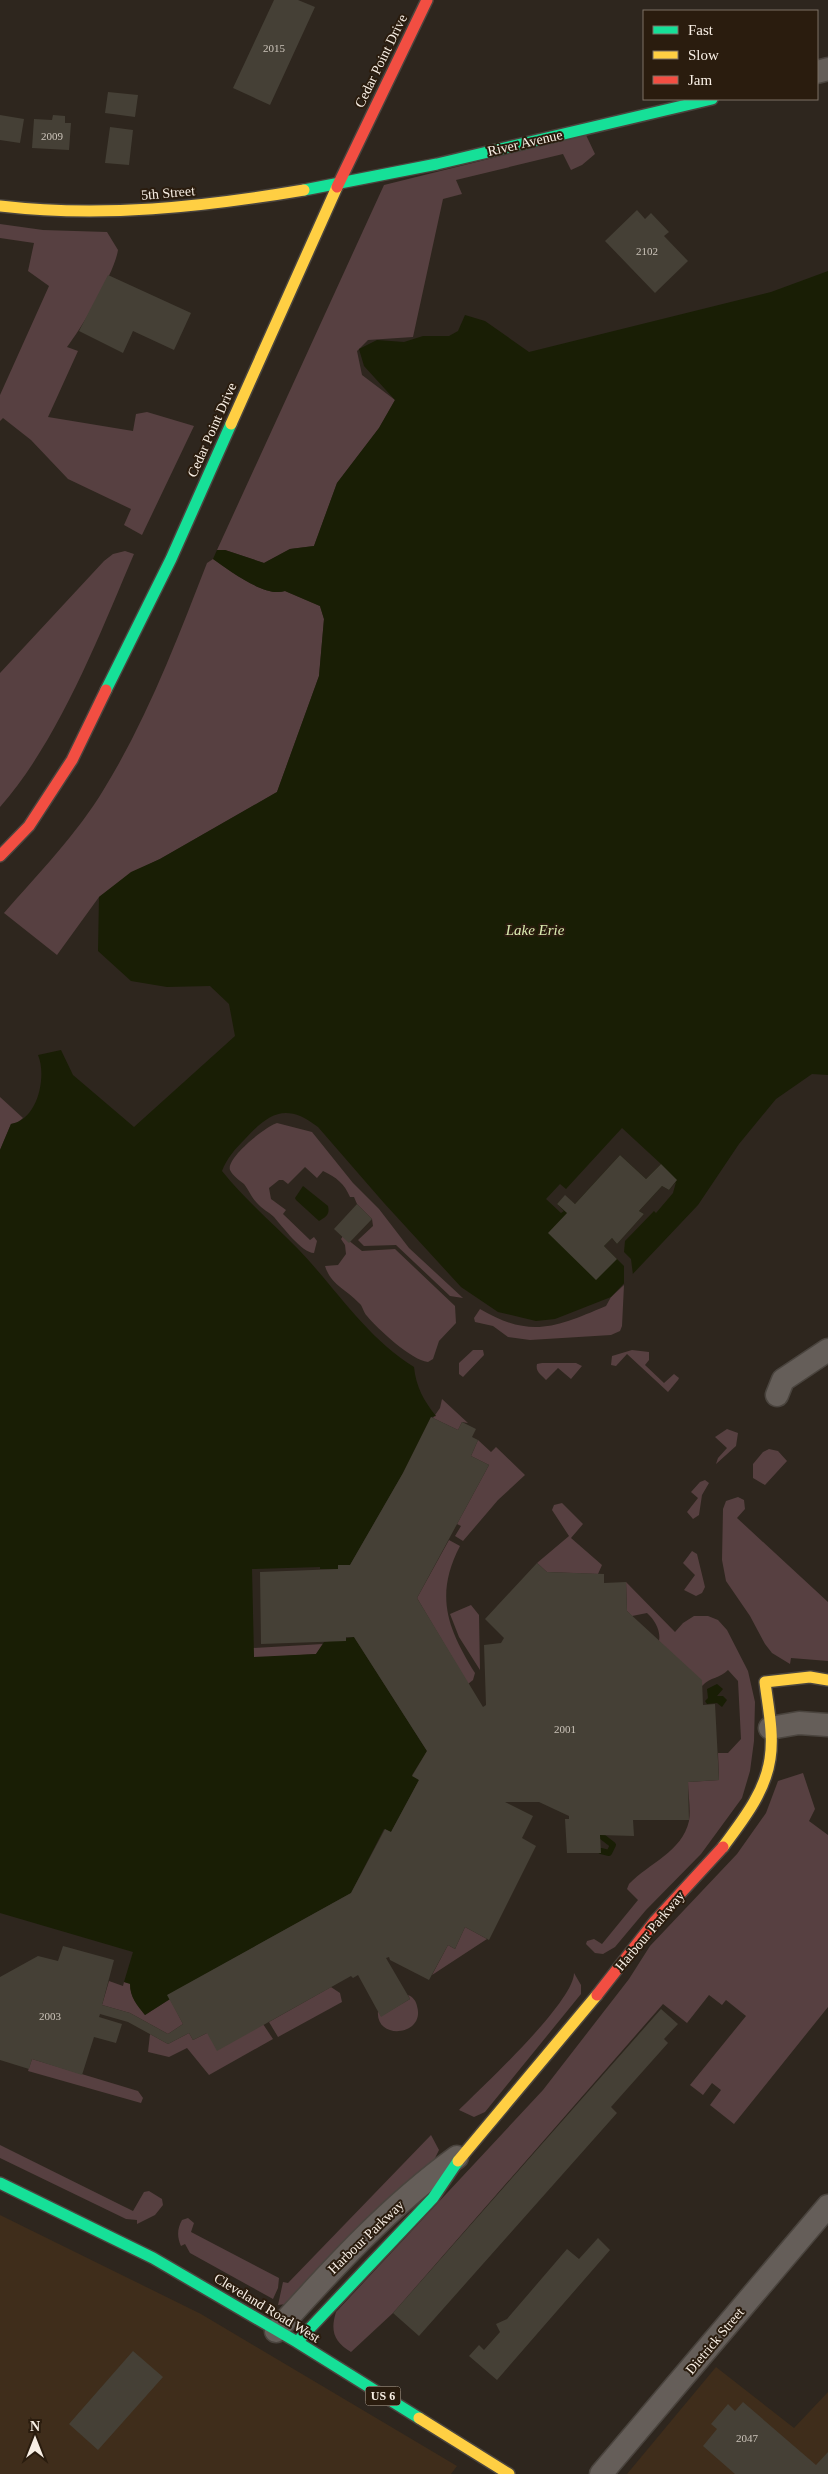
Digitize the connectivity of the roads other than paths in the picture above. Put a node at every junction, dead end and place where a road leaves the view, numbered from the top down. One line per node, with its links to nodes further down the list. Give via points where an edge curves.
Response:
1 (426, 0): 3 (street, Cedar Point Drive)
2 (708, 100): 3 (street, River Avenue)
3 (338, 185): 4 (street, 5th Street, via 202,206 112,213); 5 (street, Cedar Point Drive, via 171,559 72,760 29,826)
4 (0, 206)
5 (0, 856)
6 (828, 1350): 7 (street, via 783,1380)
7 (777, 1395)
8 (828, 1680): 10 (street, Harbour Parkway, via 810,1677 766,1682)
9 (828, 1725): 10 (street)
10 (770, 1728): 11 (street, Harbour Parkway, via 770,1760 755,1802 716,1856 656,1921 564,2036)
11 (464, 2152): 14 (street, Harbour Parkway, via 420,2184 329,2272); 15 (street, Harbour Parkway, via 434,2198)
12 (0, 2183): 14 (street, Cleveland Road West / US 6, via 153,2258)
13 (828, 2206): 17 (street, Dietrick Street)
14 (276, 2331): 15 (street, Cleveland Road West / US 6)
15 (297, 2342): 16 (street, Cleveland Road West / US 6)
16 (509, 2474)
17 (600, 2474)

